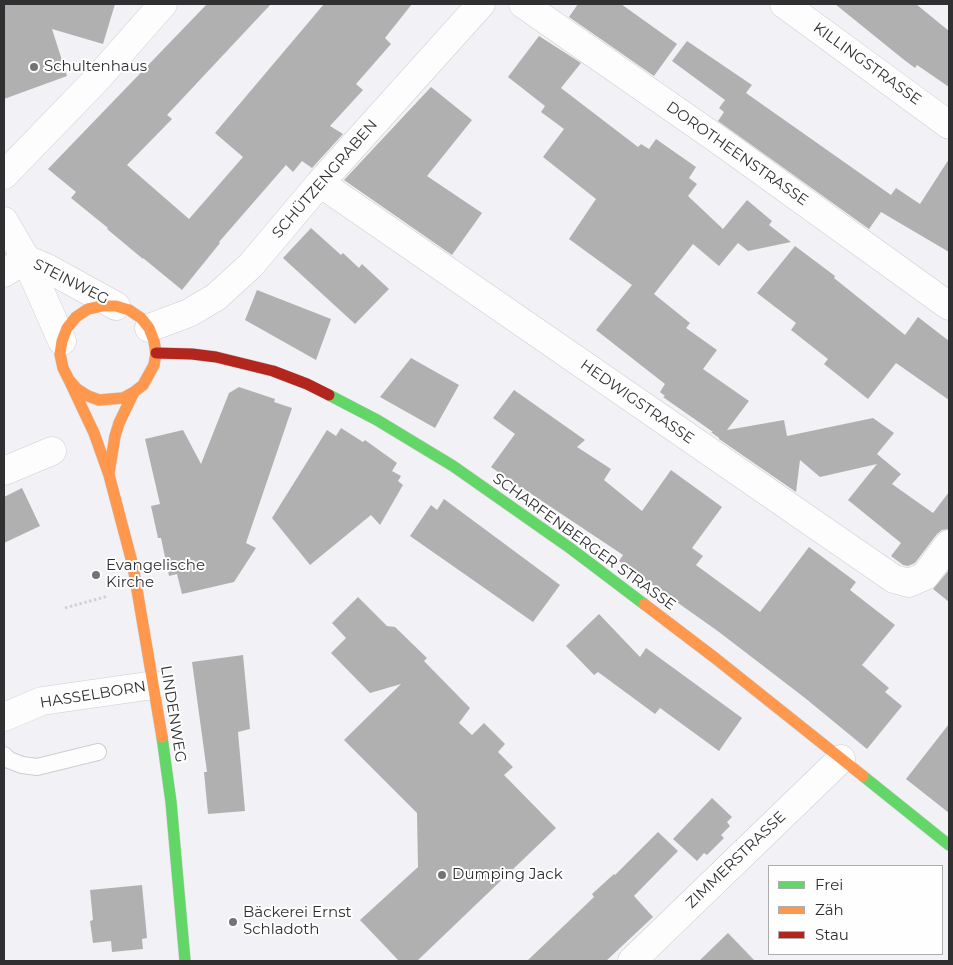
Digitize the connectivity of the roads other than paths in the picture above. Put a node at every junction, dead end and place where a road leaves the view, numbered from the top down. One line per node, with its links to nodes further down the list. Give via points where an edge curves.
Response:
1 (163, 4): 6 (street, via 97,79)
2 (481, 4): 7 (street, SCHÜTZENGRABEN)
3 (523, 4): 11 (street, DOROTHEENSTRASSE)
4 (784, 4): 5 (street, KILLINGSTRASSE)
5 (949, 125)
6 (4, 175)
7 (320, 183): 13 (street, SCHÜTZENGRABEN, via 251,265 216,297); 19 (street, HEDWIGSTRASSE, via 894,579 909,584 925,576)
8 (4, 221): 9 (street, STEINWEG)
9 (15, 266): 10 (street, STEINWEG, via 47,268); 12 (street, STEINWEG)
10 (116, 306): 12 (street, via 102,306 76,317); 13 (street, via 141,318)
11 (949, 306)
12 (62, 341): 14 (street, via 60,354)
13 (153, 341): 15 (street, via 154,365 143,385); 24 (street, SCHARFENBERGER STRASSE, via 273,370 378,420 453,466 570,548)
14 (69, 380): 15 (street, via 77,389 100,400 124,398); 18 (street, LINDENWEG)
15 (134, 392): 18 (street, LINDENWEG, via 115,436)
16 (52, 451): 17 (street)
17 (4, 471)
18 (109, 475): 20 (street, LINDENWEG, via 134,566)
19 (949, 544)
20 (154, 685): 21 (street, HASSELBORN, via 42,701); 26 (street, LINDENWEG, via 171,802)
21 (4, 717)
22 (98, 752): 23 (lane, via 37,767 22,765)
23 (4, 755)
24 (841, 759): 25 (street, SCHARFENBERGER STRASSE); 27 (street, ZIMMERSTRASSE)
25 (949, 845)
26 (185, 961)
27 (632, 961)

